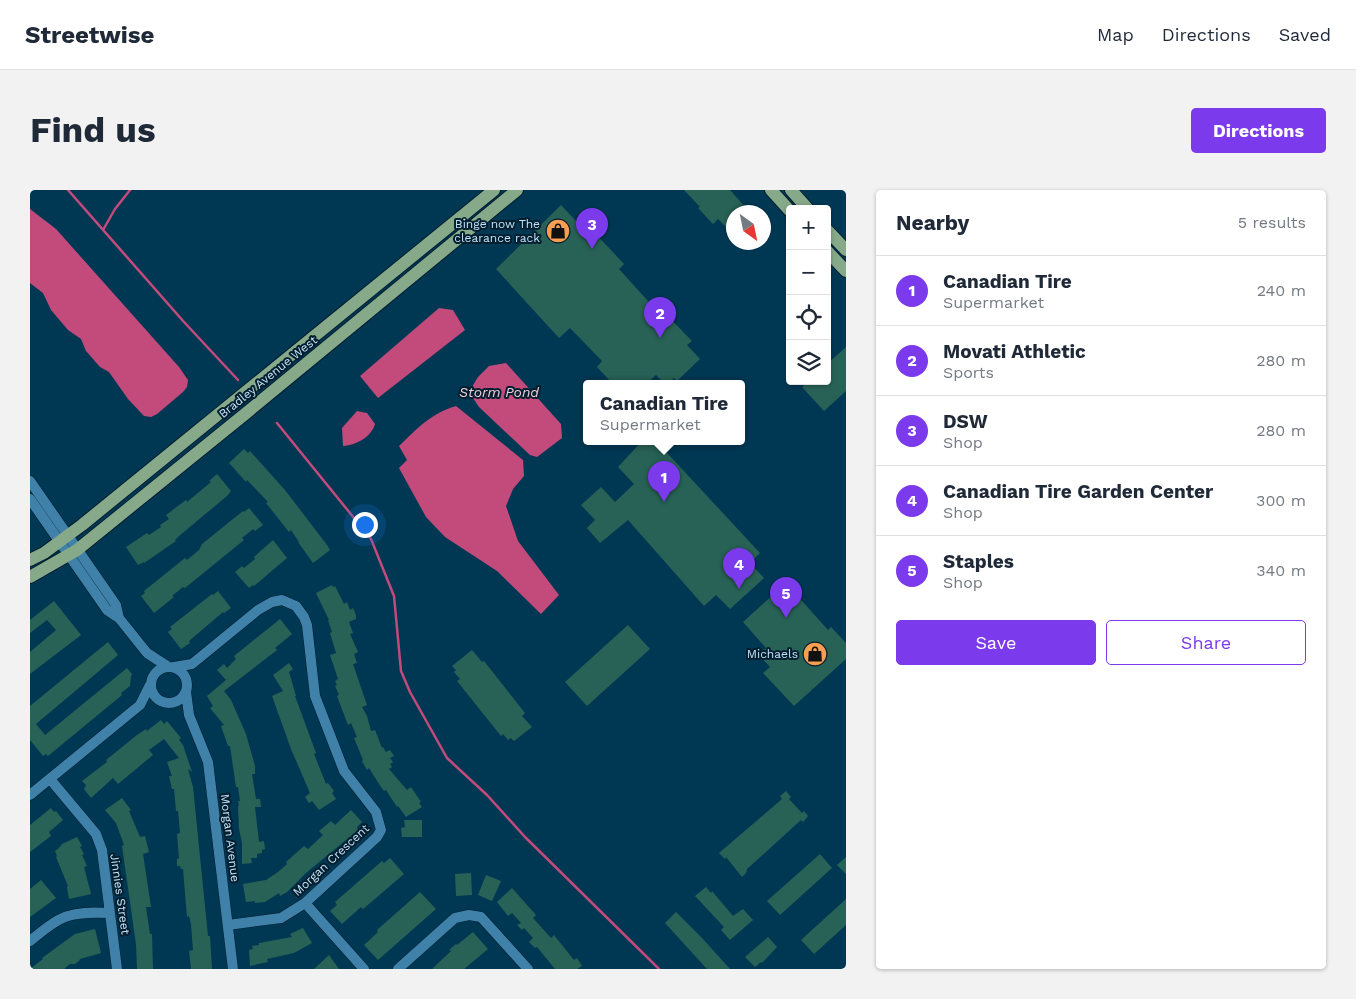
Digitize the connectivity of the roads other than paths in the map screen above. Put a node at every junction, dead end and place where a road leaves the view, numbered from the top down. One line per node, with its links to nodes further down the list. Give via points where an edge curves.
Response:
1 (494, 190): 13 (main road, Bradley Avenue West)
2 (517, 190): 14 (main road, Bradley Avenue West)
3 (771, 190): 6 (main road)
4 (791, 190): 5 (main road)
5 (804, 205)
6 (786, 206)
7 (831, 234): 8 (main road)
8 (846, 250)
9 (831, 255): 10 (main road)
10 (846, 271)
11 (30, 481): 13 (street)
12 (30, 499): 13 (street)
13 (64, 539): 14 (street); 15 (main road, Bradley Avenue West)
14 (73, 552): 16 (main road, Bradley Avenue West); 17 (street, via 107,610 119,618)
15 (30, 560)
16 (30, 577)
17 (147, 652): 19 (street); 20 (street)
18 (192, 664): 19 (street, Morgan Crescent); 21 (street); 27 (street, Morgan Crescent, via 265,604 282,600 296,606 304,617 315,696 344,771 376,812 381,830)
19 (170, 667): 20 (street, via 158,670); 21 (street, via 184,674)
20 (151, 682): 22 (street, via 153,694); 23 (street)
21 (186, 686): 22 (street, via 179,700); 24 (street, Morgan Avenue)
22 (166, 703): 23 (street); 24 (street)
23 (140, 705): 25 (street)
24 (188, 714): 29 (street, Morgan Avenue, via 208,762)
25 (50, 779): 26 (street); 28 (street, Jinnies Street, via 96,834 102,850)
26 (30, 795)
27 (305, 903): 29 (street, Morgan Crescent, via 281,918); 33 (street)
28 (110, 913): 30 (street, via 69,915); 31 (street, Jinnies Street)
29 (228, 926): 32 (street, Morgan Avenue)
30 (30, 941)
31 (117, 969)
32 (233, 969)
33 (364, 969)
34 (398, 969): 35 (street, via 455,918 469,915 481,918)
35 (528, 969)

